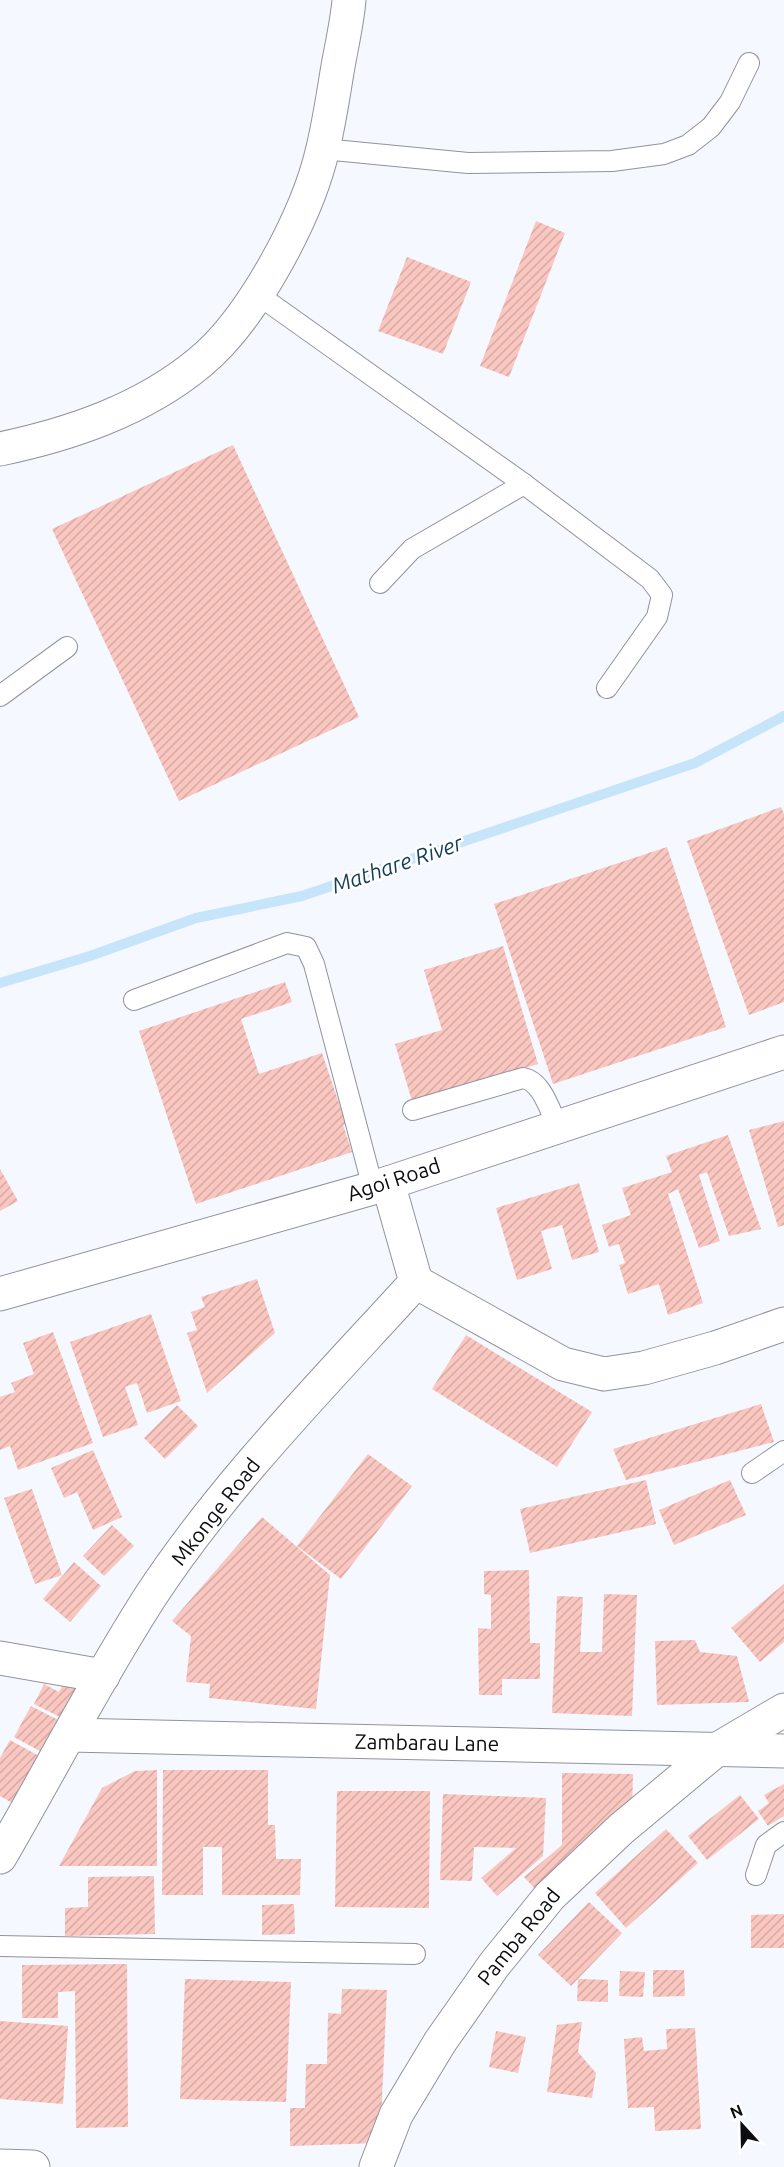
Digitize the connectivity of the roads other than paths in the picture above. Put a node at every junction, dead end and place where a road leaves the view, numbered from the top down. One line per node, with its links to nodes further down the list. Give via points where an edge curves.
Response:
1 (349, 0): 3 (street)
2 (749, 63): 3 (lane, via 730,102 711,128 688,145 664,154 612,161 468,163)
3 (323, 149): 4 (street, via 311,188)
4 (257, 294): 5 (street, via 233,328 200,363 158,391 110,416 47,439); 6 (lane)
5 (0, 449)
6 (524, 484): 7 (lane, via 412,549); 9 (lane, via 650,579 662,595 657,616)
7 (380, 583)
8 (67, 647): 10 (lane)
9 (607, 688)
10 (0, 696)
11 (135, 1000): 15 (lane, via 287,944 306,947)
12 (784, 1052): 14 (street, Agoi Road)
13 (413, 1110): 14 (lane, via 523,1078 537,1084)
14 (558, 1127): 15 (street, Agoi Road)
15 (380, 1186): 16 (street); 17 (street, Agoi Road)
16 (416, 1282): 18 (street, via 563,1364 604,1374 644,1368); 22 (street, Mkonge Road, via 265,1450 195,1536 150,1597)
17 (0, 1294)
18 (784, 1324)
19 (784, 1451): 20 (lane)
20 (752, 1473)
21 (0, 1658): 22 (street)
22 (103, 1676): 24 (street, Mkonge Road)
23 (784, 1710): 25 (street, Pamba Road)
24 (70, 1736): 25 (street, Zambarau Lane); 28 (street, Mkonge Road)
25 (716, 1750): 26 (street, Zambarau Lane); 34 (street, Pamba Road, via 621,1829 536,1913 440,2042 396,2115)
26 (784, 1751)
27 (784, 1832): 29 (lane, via 766,1845)
28 (0, 1857)
29 (756, 1875)
30 (0, 1946): 31 (lane)
31 (415, 1954)
32 (0, 2166): 33 (street)
33 (33, 2167)
34 (376, 2167)

